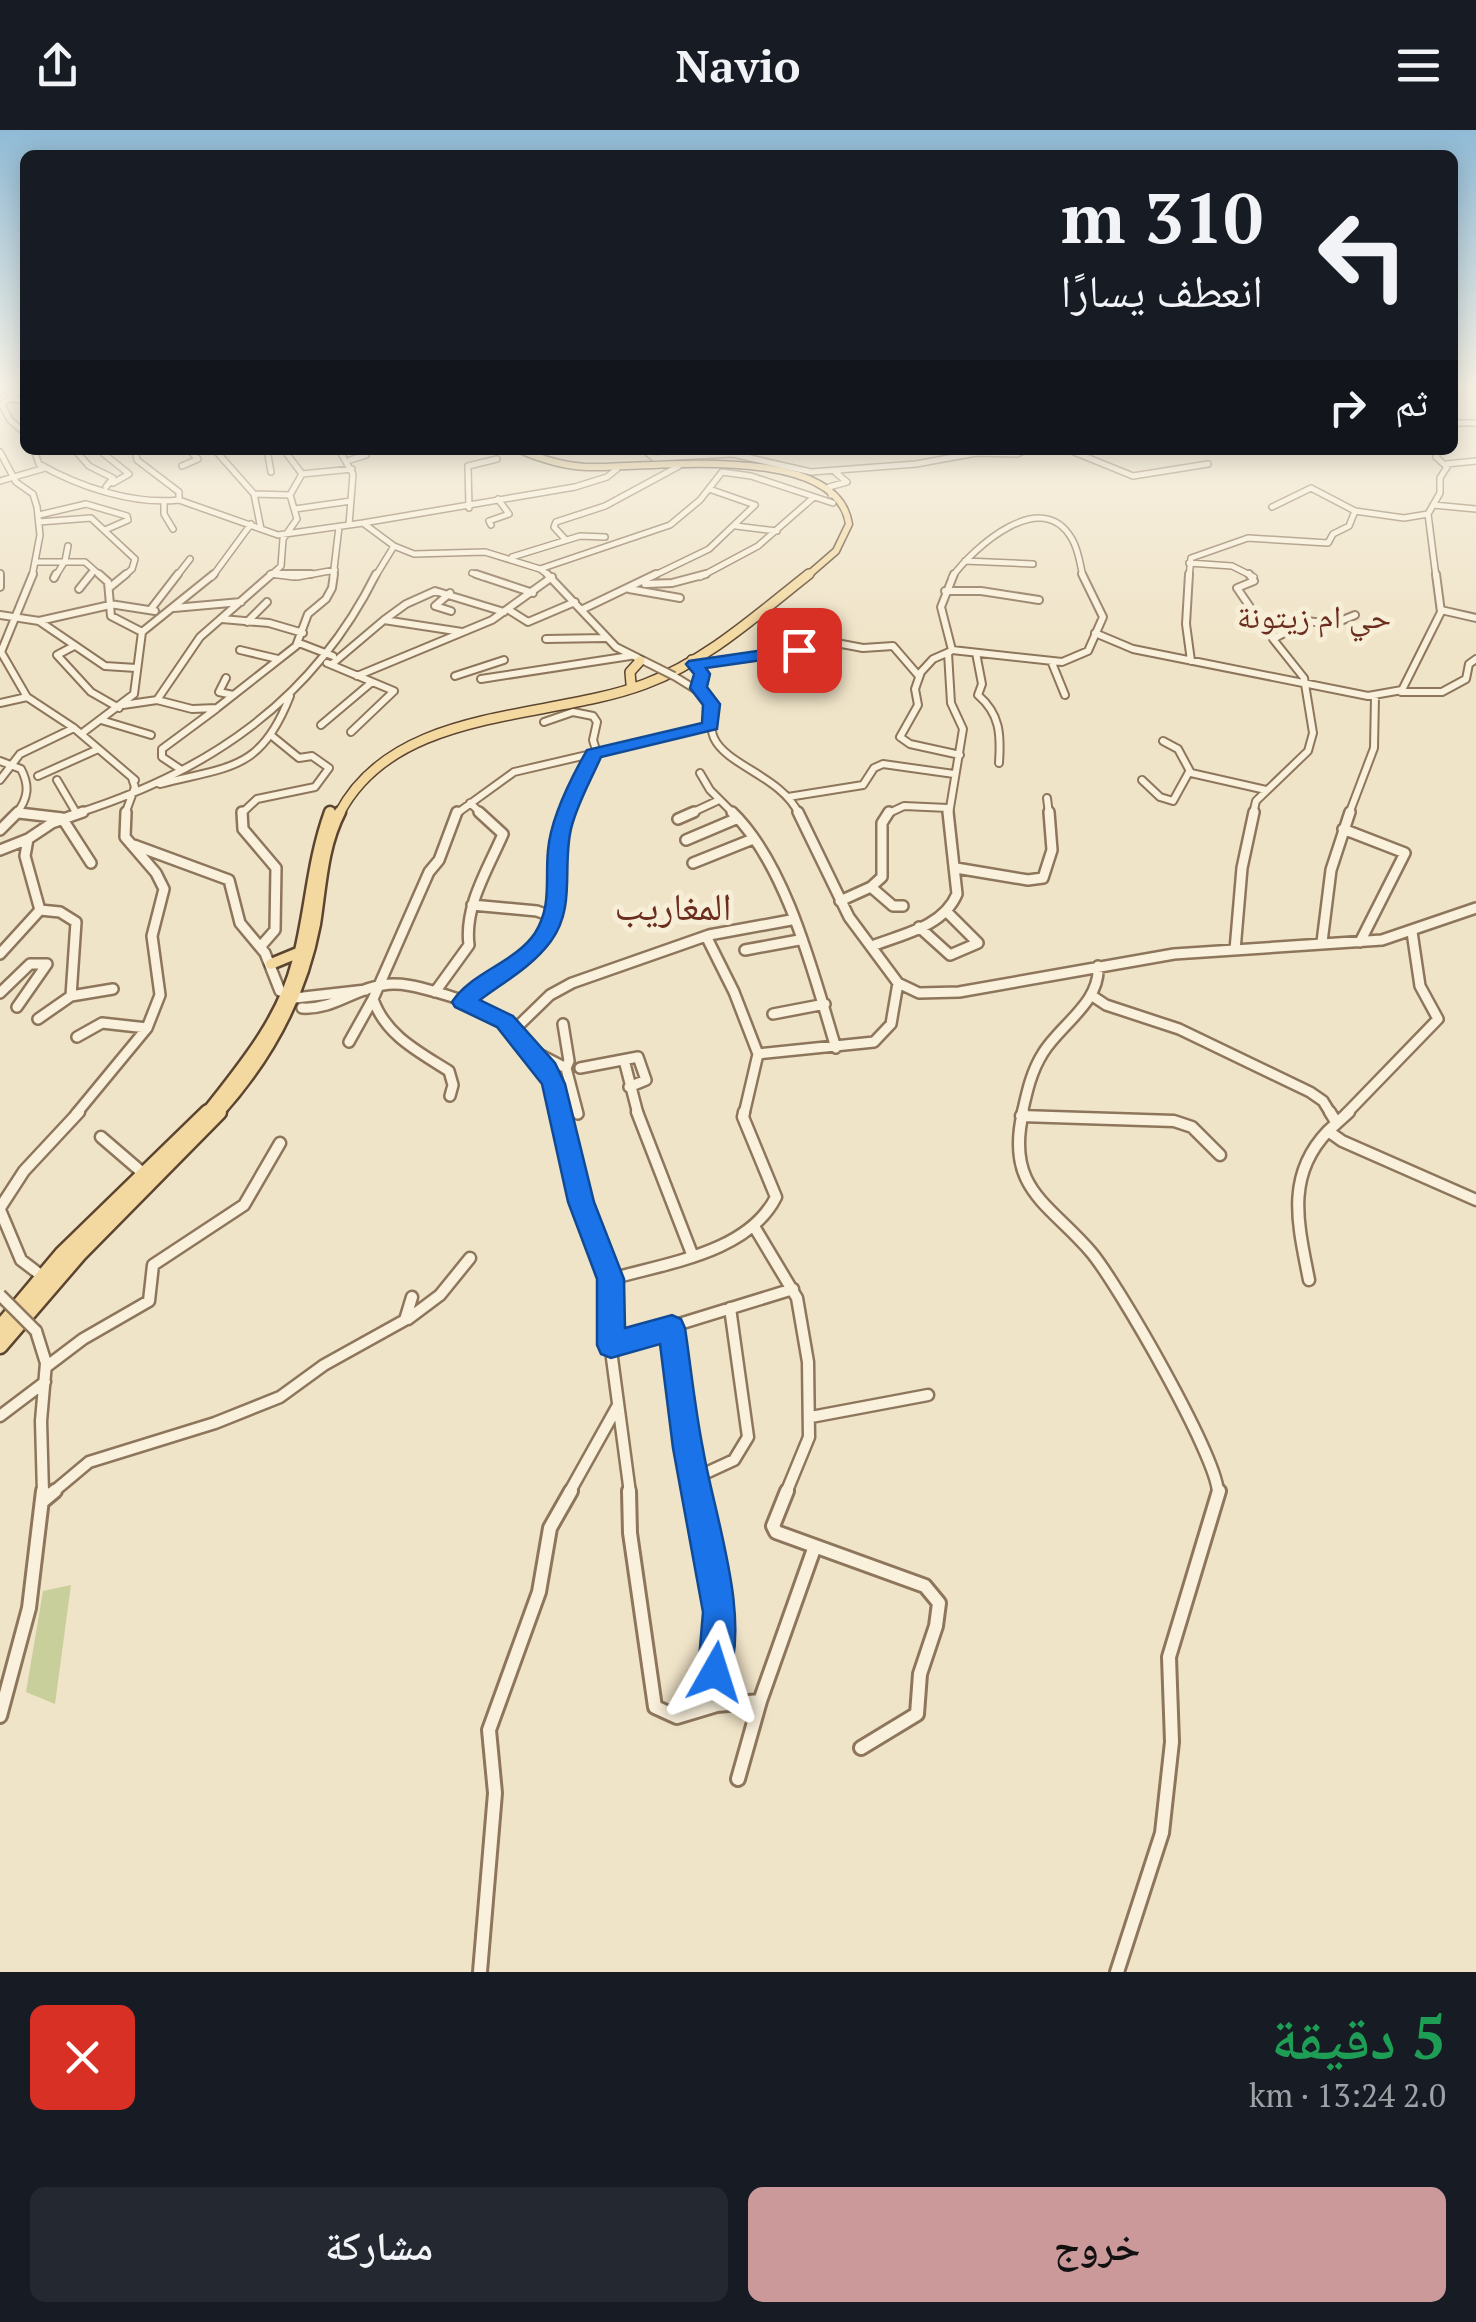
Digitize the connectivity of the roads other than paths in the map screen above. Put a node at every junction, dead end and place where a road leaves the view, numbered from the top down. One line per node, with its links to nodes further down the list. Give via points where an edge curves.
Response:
1 (12, 474): 19 (street)
2 (24, 474): 19 (street)
3 (67, 474): 21 (street)
4 (105, 474): 21 (street, via 113,478)
5 (129, 474): 21 (street)
6 (155, 474): 27 (street)
7 (235, 474): 23 (street)
8 (302, 474): 24 (street)
9 (352, 474): 29 (street)
10 (468, 474): 33 (street)
11 (607, 474): 28 (street, via 588,484)
12 (664, 474): 52 (street, via 605,506 556,522)
13 (717, 474): 22 (street)
14 (738, 474): 25 (street)
15 (776, 474): 26 (main road)
16 (786, 474): 26 (main road)
17 (838, 474): 26 (street, via 846,482 828,486)
18 (1442, 474): 31 (street)
19 (14, 477): 20 (street); 39 (street, via 32,492)
20 (0, 481)
21 (108, 485): 30 (street, via 144,502)
22 (710, 489): 45 (street, via 755,504); 62 (street, via 670,525)
23 (254, 494): 24 (street); 38 (street)
24 (290, 495): 34 (street)
25 (814, 497): 26 (street); 49 (street)
26 (832, 498): 117 (main road, via 848,517 838,550); 129 (main road, via 844,521 834,547 688,658 645,680)
27 (180, 500): 30 (street); 41 (street)
28 (498, 500): 33 (street); 43 (street, via 509,514)
29 (351, 501): 34 (street); 42 (street)
30 (164, 503): 46 (street)
31 (1432, 505): 35 (street); 37 (street)
32 (1272, 507): 36 (street, via 1311,488)
33 (470, 508): 40 (street)
34 (295, 509): 50 (street, via 297,519)
35 (1476, 509)
36 (1355, 511): 37 (street, via 1401,518); 60 (street, via 1349,526 1327,543 1248,538)
37 (1428, 514): 88 (street)
38 (259, 516): 41 (street); 47 (street)
39 (39, 519): 48 (street, via 86,517); 48 (street, via 86,504 127,516); 59 (street)
40 (363, 523): 42 (street); 53 (street)
41 (249, 524): 47 (street); 86 (street, via 208,582)
42 (349, 525): 44 (street)
43 (490, 525)
44 (340, 526): 50 (street); 64 (street)
45 (736, 526): 49 (street); 70 (street, via 704,553)
46 (174, 529)
47 (261, 529): 50 (street)
48 (105, 530): 72 (street, via 135,559)
49 (777, 531): 70 (street, via 749,556 702,578)
50 (286, 535): 67 (street, via 284,560)
51 (605, 538): 52 (street)
52 (565, 539): 55 (street)
53 (392, 544): 55 (street, via 421,554 476,551); 113 (street)
54 (68, 546): 58 (street)
55 (510, 558): 62 (street)
56 (190, 559): 85 (street)
57 (966, 560): 61 (street); 75 (street); 103 (street, via 1014,524 1058,524 1074,539 1085,586 1102,613)
58 (65, 561): 59 (street); 63 (street, via 85,558); 69 (street)
59 (38, 562): 96 (street)
60 (1189, 562): 84 (street, via 1232,566 1254,577 1237,590); 115 (street)
61 (1033, 564)
62 (540, 569): 68 (street)
63 (94, 570): 72 (street); 73 (street)
64 (335, 570): 67 (street); 101 (street, via 328,597 310,612)
65 (472, 573): 77 (street)
66 (0, 574): 71 (street)
67 (270, 574): 80 (street)
68 (552, 577): 77 (street); 82 (street)
69 (54, 578)
70 (641, 584): 74 (street)
71 (0, 587)
72 (110, 588): 83 (street)
73 (78, 589)
74 (629, 589): 78 (street); 87 (street)
75 (944, 591): 79 (street); 109 (street, via 940,624)
76 (450, 593): 89 (street, via 435,606); 90 (street); 97 (street, via 429,592)
77 (533, 593): 90 (street)
78 (680, 598)
79 (1039, 600)
80 (241, 602): 86 (street); 95 (street)
81 (267, 602): 99 (street)
82 (575, 602): 87 (street); 90 (street, via 528,622)
83 (110, 604): 85 (street); 98 (street); 100 (street, via 111,616)
84 (1250, 607)
85 (150, 609): 91 (street)
86 (172, 609): 91 (street)
87 (581, 610): 104 (street)
88 (1441, 610): 94 (street); 133 (street, via 1411,678)
89 (450, 611)
90 (507, 611): 102 (street)
91 (162, 613): 100 (street)
92 (1355, 616): 131 (street, via 1333,624 1306,621 1273,640)
93 (0, 618): 96 (street)
94 (1476, 618)
95 (222, 619): 99 (street); 139 (street, via 194,644)
96 (11, 620): 98 (street); 137 (street, via 2,652)
97 (384, 620): 102 (street); 113 (street)
98 (39, 621): 107 (street)
99 (247, 622): 101 (street)
100 (142, 632): 119 (street)
101 (303, 632): 106 (street)
102 (463, 632): 124 (street)
103 (1095, 632): 115 (street, via 1125,647); 118 (street, via 1085,654)
104 (606, 638): 105 (street); 111 (street)
105 (546, 639)
106 (298, 644): 112 (street); 113 (street)
107 (74, 646): 119 (street, via 101,666); 141 (street, via 56,655 91,692)
108 (240, 650): 112 (street)
109 (950, 651): 110 (street); 123 (street); 154 (street, via 951,703 963,729)
110 (976, 652): 118 (street); 156 (street, via 978,694 994,708)
111 (630, 656): 116 (street); 122 (street)
112 (278, 659): 135 (street)
113 (328, 659): 124 (street); 127 (street)
114 (1476, 659): 133 (street, via 1466,679 1445,692)
115 (1191, 660): 131 (street)
116 (640, 661): 120 (street); 129 (main road)
117 (695, 664): 121 (main road); 123 (street, via 822,642 884,644 898,649); 132 (main road, via 702,677)
118 (1052, 664): 136 (street)
119 (136, 668): 141 (street, via 134,694)
120 (658, 668): 121 (street, bridge)
121 (677, 672): 132 (street); 213 (main road, via 460,726 417,743 372,774 346,800 330,830)
122 (518, 674): 125 (street, via 501,657); 128 (street)
123 (918, 675): 154 (street, via 918,705 900,739)
124 (357, 676): 130 (street)
125 (455, 676)
126 (226, 678): 135 (street, via 219,692)
127 (304, 679): 134 (street); 158 (street)
128 (481, 679)
129 (631, 680): 210 (main road, via 456,723 374,764 338,799 319,835 300,952)
130 (372, 682): 145 (street); 148 (street, via 394,692)
131 (1306, 685): 138 (street); 166 (street, via 1312,746)
132 (698, 688): 146 (street, via 712,704)
133 (1398, 692): 138 (street)
134 (290, 694): 150 (street); 158 (street)
135 (233, 695): 142 (street)
136 (1066, 695)
137 (27, 696): 140 (street); 147 (street)
138 (1375, 696): 179 (street, via 1374,757)
139 (158, 700): 141 (street); 142 (street)
140 (0, 703)
141 (121, 706): 143 (street)
142 (216, 708): 158 (street, via 162,749 162,757)
143 (101, 720): 147 (street); 149 (street)
144 (544, 722): 153 (street, via 573,712 593,716)
145 (321, 726)
146 (711, 726): 153 (street); 168 (street, via 730,754)
147 (77, 731): 152 (street); 157 (street, via 20,754)
148 (351, 732)
149 (152, 735)
150 (272, 736): 167 (street, via 248,762); 205 (street, via 299,758 315,757 329,768 315,787 257,799 240,812 246,836 276,868 275,930)
151 (1164, 741): 159 (street, via 1178,749)
152 (96, 750): 162 (street); 167 (street)
153 (595, 753): 171 (street, via 516,770); 196 (street, via 563,824)
154 (960, 755): 161 (street)
155 (0, 761): 157 (street)
156 (1000, 764)
157 (12, 765): 163 (street); 173 (street, via 28,784)
158 (178, 768): 167 (street)
159 (1189, 772): 165 (street, via 1173,801); 166 (street)
160 (700, 773): 170 (street)
161 (954, 774): 168 (street, via 882,764 863,785); 172 (street)
162 (38, 776)
163 (1, 779)
164 (57, 780): 174 (street)
165 (1142, 780)
166 (1266, 790): 208 (street, via 1256,801 1242,868)
167 (139, 791): 174 (street); 183 (street, via 124,808 121,826)
168 (788, 797): 189 (street)
169 (1048, 798): 187 (street, via 1051,852 1043,878)
170 (716, 801): 175 (street); 176 (street)
171 (470, 803): 190 (street, via 503,834); 216 (street, via 454,816 439,860)
172 (948, 808): 187 (street); 188 (street, via 888,812 882,823 883,873)
173 (19, 813): 177 (street); 178 (street)
174 (77, 814): 177 (street)
175 (678, 818)
176 (738, 818): 181 (street); 182 (street)
177 (64, 819): 180 (street); 185 (street)
178 (0, 830)
179 (1343, 830): 203 (street); 204 (street, via 1405,854)
180 (28, 839): 184 (street); 193 (street, via 25,856)
181 (753, 839): 186 (street); 198 (street)
182 (686, 840)
183 (131, 844): 205 (street, via 226,878 240,923); 231 (street, via 164,888 152,936 160,996)
184 (0, 850)
185 (90, 862)
186 (693, 863)
187 (956, 868): 194 (street, via 957,894)
188 (871, 887): 189 (street); 191 (street, via 893,906)
189 (840, 900): 206 (street)
190 (472, 905): 196 (street); 218 (street, via 470,945)
191 (903, 906)
192 (1476, 908): 195 (street)
193 (40, 910): 209 (street); 221 (street, via 76,922)
194 (948, 912): 199 (street); 199 (street, via 978,943 948,954)
195 (1462, 915): 197 (street); 200 (street)
196 (553, 917): 224 (street, via 530,952)
197 (1476, 919)
198 (790, 920): 201 (street); 202 (street)
199 (919, 927): 206 (street)
200 (1412, 932): 204 (street); 245 (street, via 1420,986 1438,1019)
201 (706, 936): 232 (street, via 562,988); 237 (street)
202 (799, 940): 207 (street); 226 (street)
203 (1322, 942): 204 (street); 208 (street)
204 (1360, 942)
205 (261, 946): 211 (street)
206 (872, 946): 214 (street)
207 (745, 950)
208 (1235, 950): 212 (street)
209 (0, 954)
210 (291, 963): 211 (main road); 250 (main road, via 280,1009 252,1056 214,1106)
211 (271, 964): 217 (street)
212 (1098, 966): 214 (street, via 934,995); 220 (street)
213 (301, 984): 222 (street); 225 (main road)
214 (898, 984): 235 (street, via 886,1034 867,1045)
215 (113, 988): 221 (street)
216 (371, 988): 218 (street); 222 (street); 223 (street); 225 (street, via 328,1008)
217 (280, 991)
218 (436, 992): 224 (street)
219 (0, 993): 227 (street, via 30,964 48,964)
220 (1092, 995): 244 (street, via 1044,1050); 245 (street, via 1110,1009 1201,1036 1310,1092)
221 (71, 996): 229 (street)
222 (316, 996): 225 (street)
223 (374, 1000): 234 (street); 242 (street, via 404,1043 449,1072)
224 (462, 1002): 232 (street)
225 (298, 1003): 268 (main road, via 232,1098 62,1271)
226 (825, 1004): 228 (street); 235 (street)
227 (17, 1006)
228 (774, 1014)
229 (38, 1020)
230 (563, 1024): 239 (street)
231 (148, 1028): 233 (street, via 102,1022); 252 (street, via 24,1171)
232 (514, 1030): 236 (street)
233 (77, 1037)
234 (350, 1042)
235 (836, 1048): 237 (street)
236 (531, 1050): 239 (street); 257 (street, via 554,1084 581,1202)
237 (758, 1054): 253 (street, via 743,1117 776,1197)
238 (624, 1060): 240 (street); 241 (street); 241 (street, via 639,1058 646,1074 645,1083)
239 (566, 1068): 243 (street)
240 (580, 1068)
241 (629, 1086): 254 (street)
242 (450, 1096)
243 (578, 1114)
244 (1021, 1116): 249 (street, via 1174,1121 1192,1127); 284 (street, via 1018,1152 1032,1194 1108,1276 1218,1477 1217,1504 1169,1657 1172,1742 1162,1833)
245 (1336, 1122): 246 (street)
246 (1328, 1131): 251 (street); 258 (street, via 1302,1171 1301,1236)
247 (101, 1138): 250 (street)
248 (280, 1144): 269 (street, via 244,1206 150,1269 149,1302)
249 (1220, 1155)
250 (144, 1174): 256 (main road)
251 (1476, 1200)
252 (0, 1209): 256 (street, via 21,1260)
253 (755, 1228): 254 (street); 259 (street)
254 (692, 1254): 257 (street)
255 (470, 1258): 263 (street, via 440,1296)
256 (42, 1276): 264 (main road)
257 (611, 1279): 267 (street)
258 (1309, 1280)
259 (793, 1289): 262 (street); 274 (street, via 804,1328)
260 (0, 1295): 266 (street, bridge)
261 (412, 1298): 263 (street)
262 (730, 1308): 265 (street); 275 (street, via 748,1437 727,1466)
263 (405, 1320): 276 (street, via 280,1397 88,1462)
264 (0, 1328)
265 (672, 1328): 267 (street); 275 (street)
266 (36, 1331): 269 (street)
267 (611, 1345): 272 (street)
268 (0, 1346)
269 (46, 1368): 270 (street)
270 (44, 1387): 273 (street); 276 (street)
271 (928, 1395): 274 (street)
272 (618, 1407): 279 (street, via 655,1707 675,1718); 283 (street, via 550,1528 539,1592 489,1730 495,1793)
273 (0, 1416)
274 (811, 1417): 277 (street, via 807,1446 774,1526 781,1537)
275 (695, 1478): 279 (street, via 720,1624)
276 (43, 1501): 280 (street, via 23,1638)
277 (816, 1546): 278 (street); 281 (street, via 925,1586 940,1601 920,1671 917,1714)
278 (760, 1701): 279 (street); 282 (street)
279 (712, 1705)
280 (0, 1716)
281 (861, 1748)
282 (738, 1779)
283 (480, 1972)
284 (1116, 1972)

